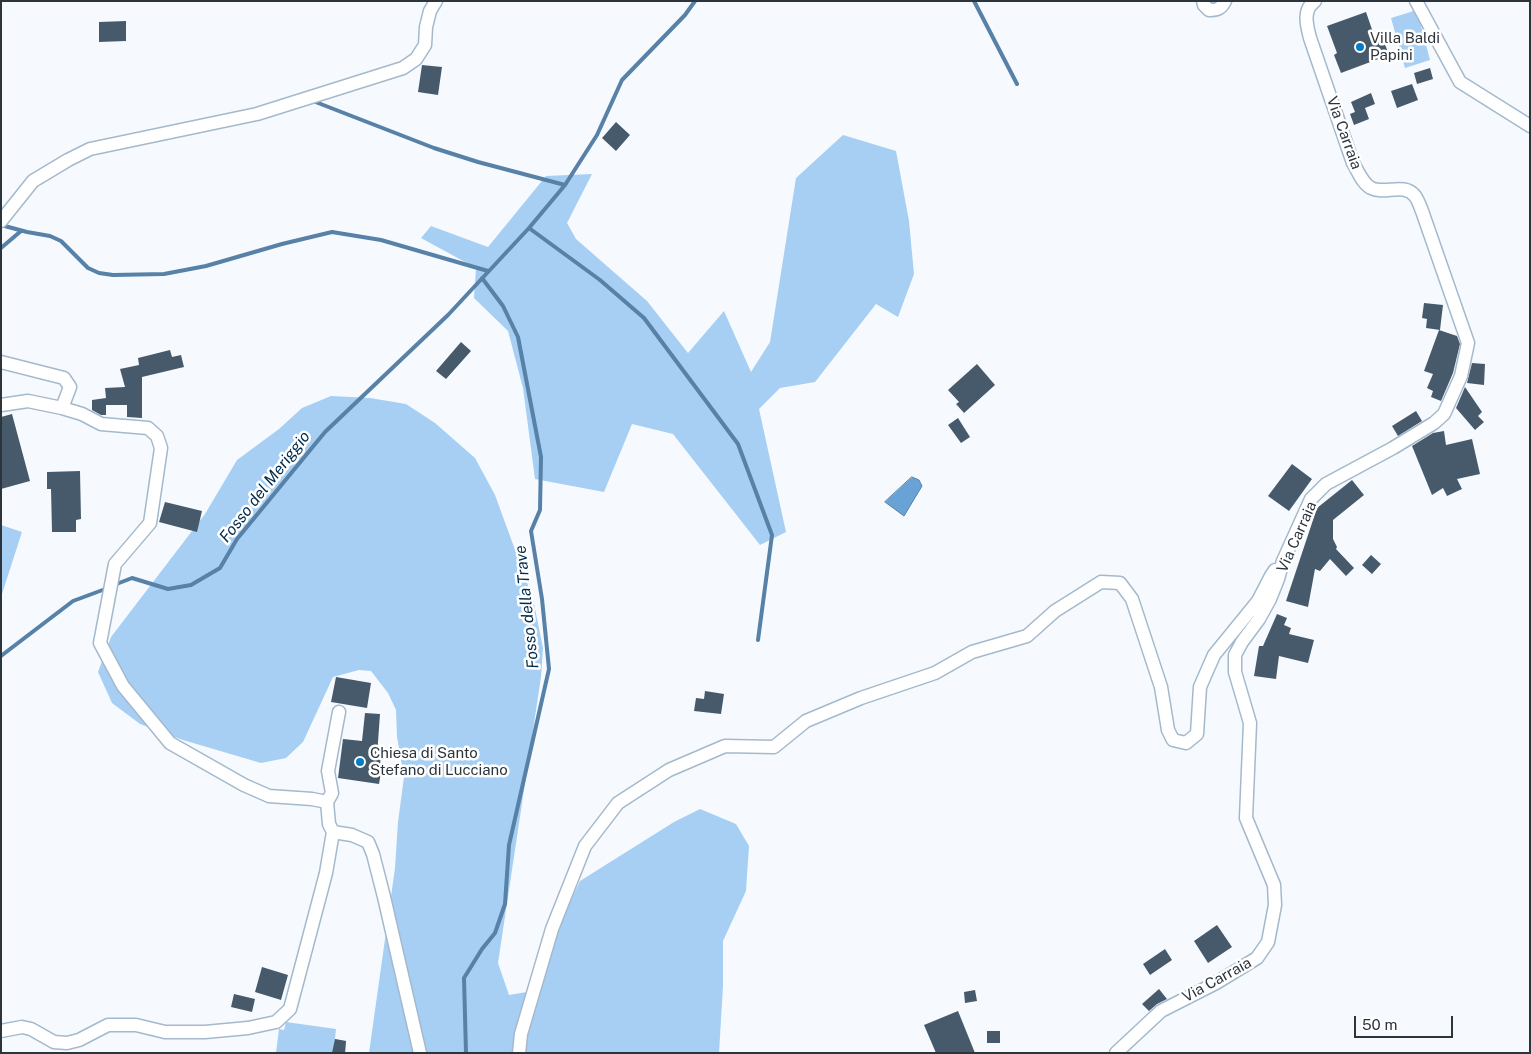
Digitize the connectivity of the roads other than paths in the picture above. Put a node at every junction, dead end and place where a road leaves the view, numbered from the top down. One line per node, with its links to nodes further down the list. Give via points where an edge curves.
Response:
1 (436, 1): 7 (street, via 430,10 425,45 416,59 403,68 257,114 90,149 33,181)
2 (1203, 1): 3 (street, via 1209,10 1217,10)
3 (1225, 1)
4 (1315, 1): 11 (street, Via Carraia, via 1307,13 1310,38 1353,163 1370,187 1379,190 1400,188 1415,196 1468,342 1461,376 1444,414 1392,448 1326,484 1311,499)
5 (1416, 1): 6 (street, via 1460,82)
6 (1530, 126)
7 (1, 221)
8 (1, 362): 10 (street, via 64,378 70,387)
9 (1, 405): 10 (street, via 28,401)
10 (62, 408): 13 (street, via 101,424 148,428 157,436 161,448 150,523 114,564 100,643 123,686 170,743 236,781 270,796)
11 (1283, 561): 17 (street, via 1258,601 1214,654 1200,687 1197,734 1186,743 1174,740 1168,730 1161,687 1132,599 1120,583 1100,582 1055,611 1026,636 972,652 935,673 806,720 774,747 725,746 669,770 618,803 586,846 552,929 521,1034); 18 (street, Via Carraia, via 1270,599 1235,655 1234,672 1250,723 1246,818 1274,885 1275,905 1268,942 1257,958 1161,1011)
12 (339, 712): 13 (street, via 328,771 332,793)
13 (327, 802): 14 (street, via 328,824)
14 (333, 832): 15 (street, via 326,873 290,1009 276,1022 205,1032 164,1032 136,1025 108,1025 67,1043 54,1042 22,1027); 16 (street, via 368,842 373,854)
15 (1, 1031)
16 (420, 1053)
17 (519, 1053)
18 (1116, 1053)

